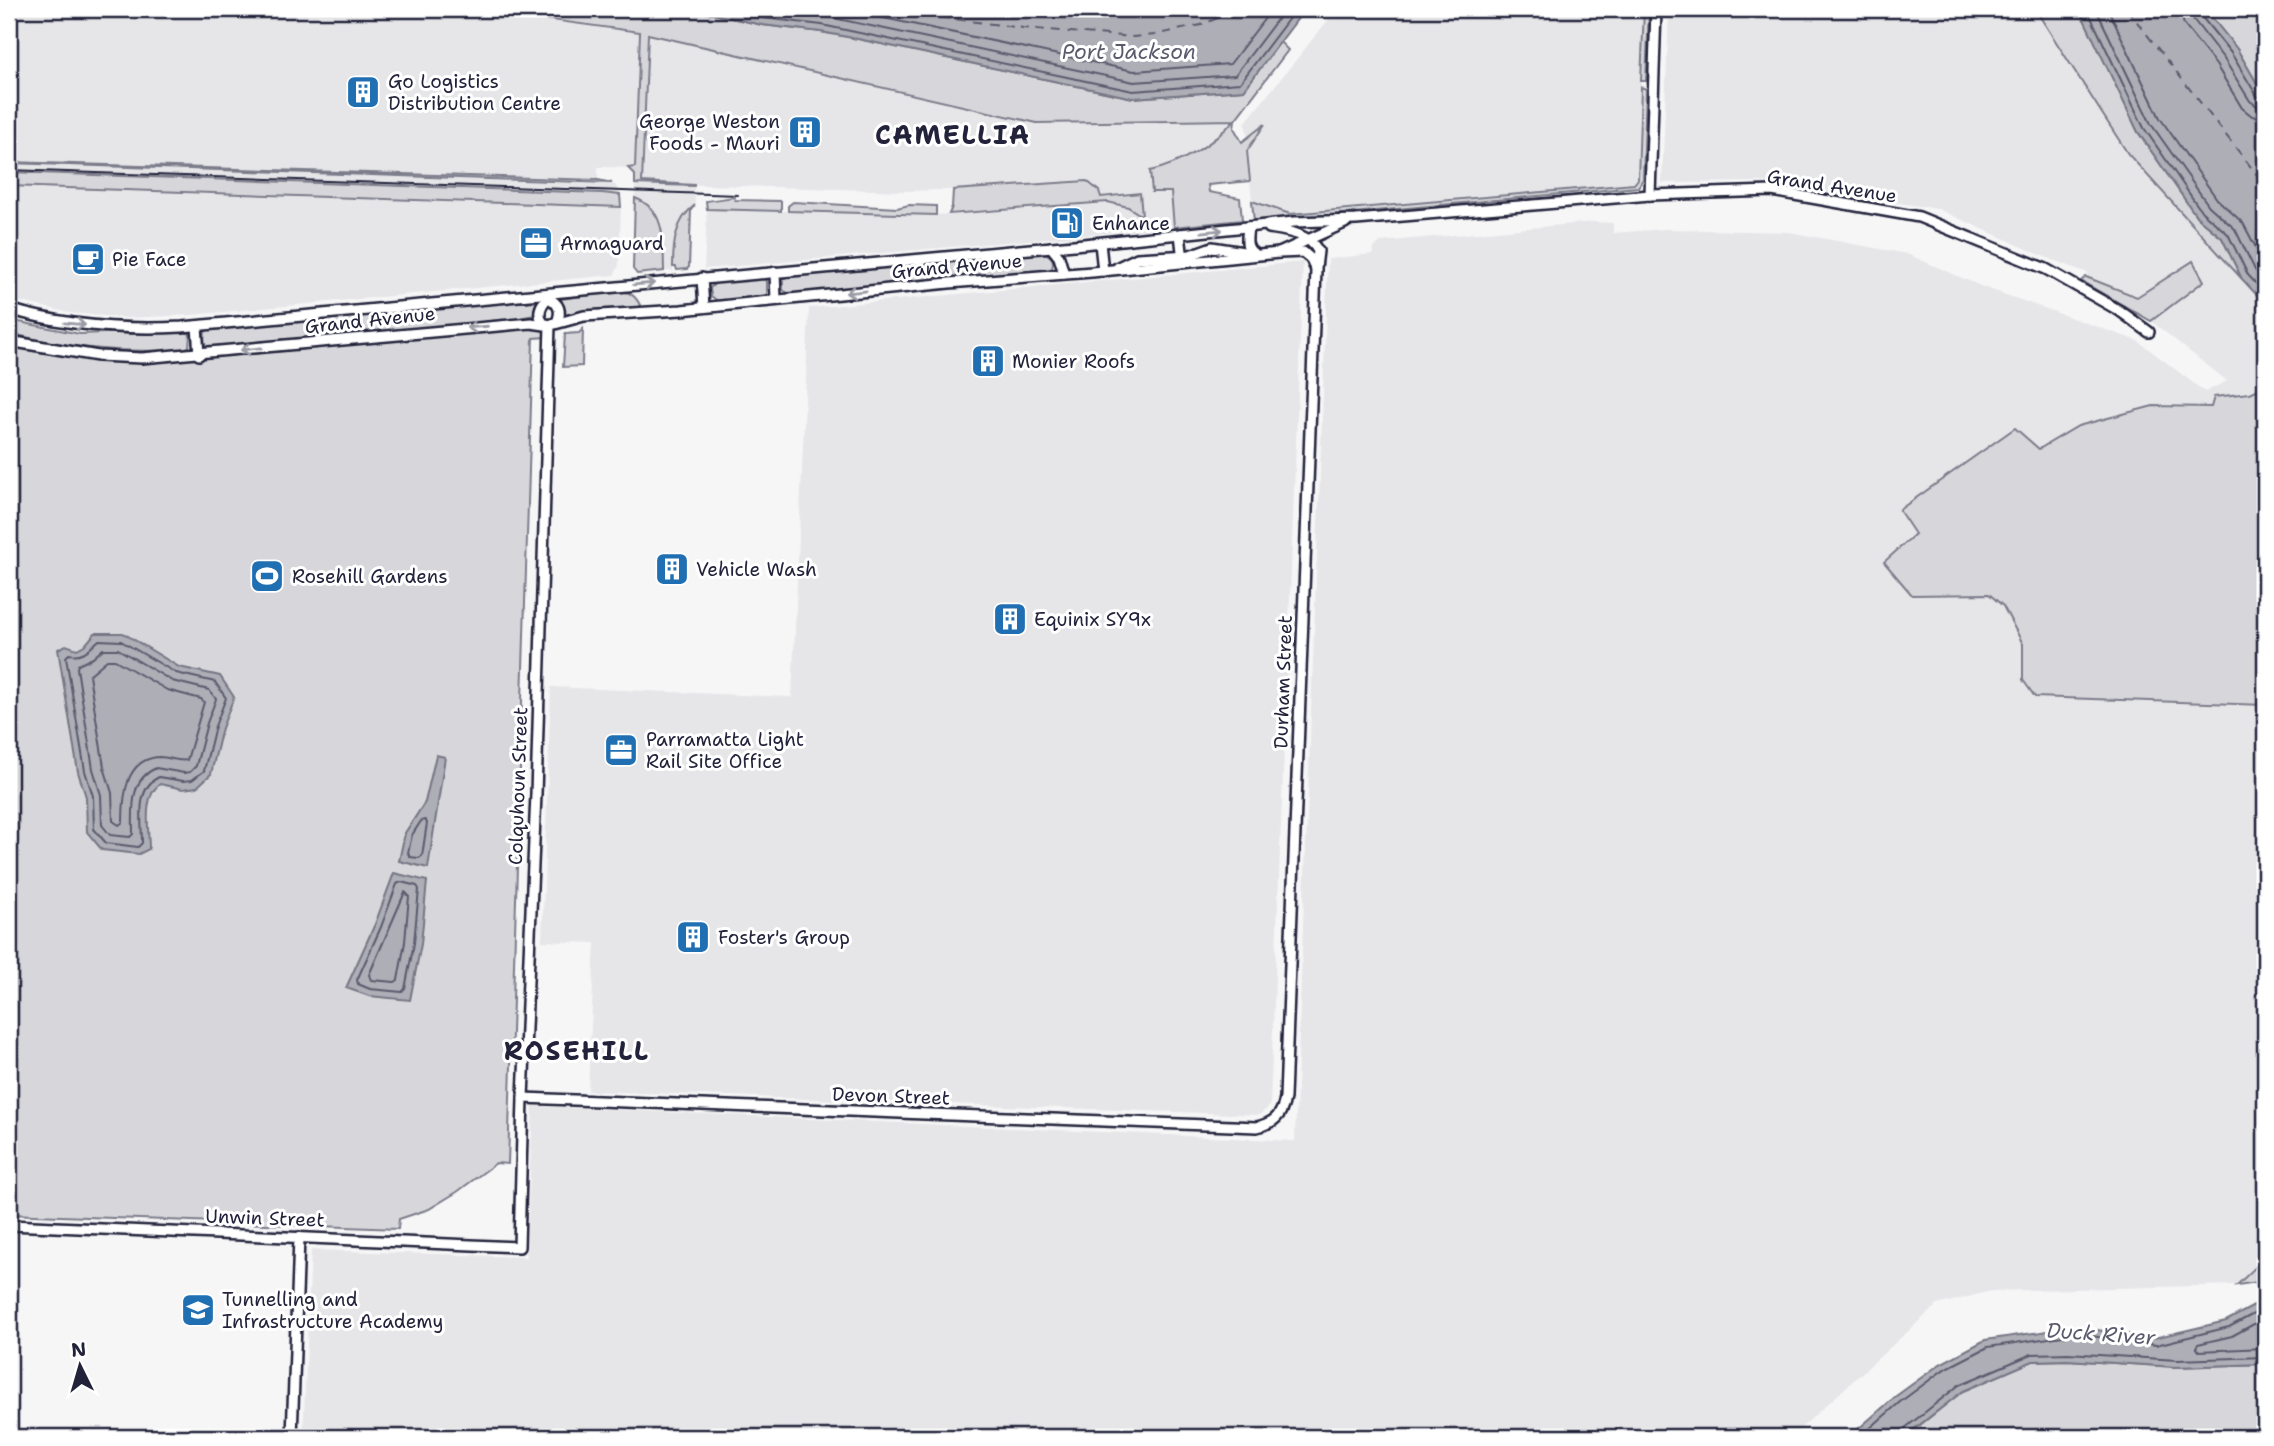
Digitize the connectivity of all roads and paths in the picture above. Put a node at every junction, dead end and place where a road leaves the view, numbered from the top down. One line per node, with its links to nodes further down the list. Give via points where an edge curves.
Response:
1 (1656, 9): 2 (street)
2 (1650, 195): 3 (street, Grand Avenue); 27 (street, Grand Avenue, via 1772,191 1919,217 2046,269)
3 (1356, 220): 4 (street, Grand Avenue); 5 (street, Grand Avenue)
4 (1252, 227): 6 (street, Grand Avenue, one-way to 4); 7 (street, via 1290,232); 11 (street, via 1247,246)
5 (1329, 229): 7 (street, Grand Avenue); 12 (street, Durham Street)
6 (1180, 234): 8 (street, Grand Avenue); 13 (street)
7 (1309, 240): 10 (street, Grand Avenue); 12 (street, via 1317,248)
8 (1100, 243): 9 (street, Grand Avenue); 15 (street)
9 (1051, 247): 16 (street, Grand Avenue); 17 (street)
10 (1279, 253): 11 (street, Grand Avenue); 14 (street, via 1303,252)
11 (1257, 255): 13 (street, Grand Avenue)
12 (1318, 258): 14 (street, Durham Street)
13 (1183, 259): 15 (street, Grand Avenue)
14 (1315, 270): 31 (street, Durham Street, via 1284,1098 1277,1118)
15 (1107, 271): 17 (street, Grand Avenue)
16 (775, 272): 18 (street, Grand Avenue); 22 (street)
17 (1064, 274): 22 (street, Grand Avenue, one-way to 22)
18 (702, 278): 19 (street, Grand Avenue, one-way to 18); 23 (street)
19 (620, 286): 20 (street, Grand Avenue); 21 (street, Grand Avenue)
20 (548, 298): 21 (street, Grand Avenue); 25 (street, via 540,318); 25 (street, via 559,309 559,317)
21 (491, 299): 26 (street, Grand Avenue)
22 (776, 300): 23 (street, Grand Avenue)
23 (704, 307): 25 (street, Grand Avenue, via 584,316)
24 (9, 309): 26 (street, Grand Avenue, one-way to 26, via 105,327)
25 (550, 325): 29 (street, Grand Avenue, one-way to 29, via 430,331); 30 (street, Colquhoun Street)
26 (197, 326): 29 (street)
27 (2149, 332)
28 (9, 341): 29 (street, Grand Avenue, via 99,356)
29 (199, 355)
30 (523, 1098): 31 (street, Devon Street); 34 (street, Colquhoun Street)
31 (1256, 1127)
32 (9, 1225): 33 (street, Unwin Street)
33 (299, 1237): 34 (street, Unwin Street); 35 (street)
34 (519, 1247)
35 (292, 1437)

